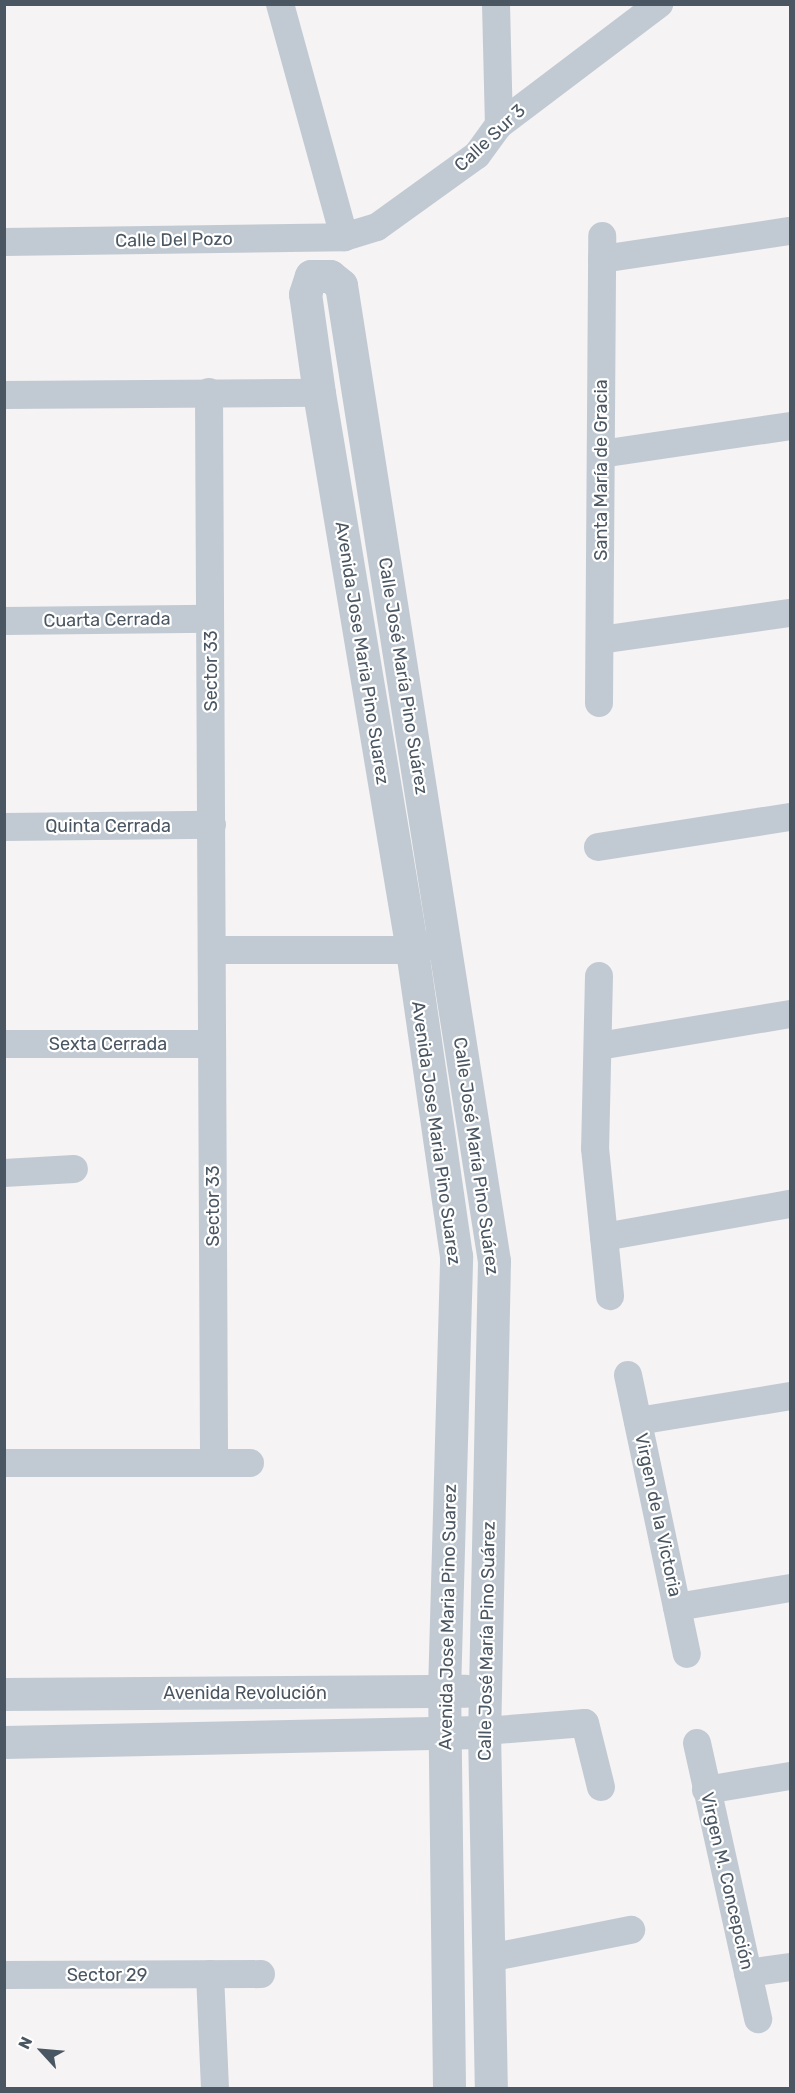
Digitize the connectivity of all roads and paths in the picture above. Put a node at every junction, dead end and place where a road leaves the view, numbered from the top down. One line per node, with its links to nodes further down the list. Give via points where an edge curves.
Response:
1 (280, 4): 6 (street)
2 (496, 4): 4 (street)
3 (660, 4): 4 (street, Calle Sur 3)
4 (499, 125): 6 (street, Calle Sur 3, via 477,156 377,228)
5 (790, 231): 13 (street, Santa María de Gracia, via 602,248)
6 (344, 237): 7 (street, Calle Del Pozo)
7 (4, 242)
8 (305, 294): 10 (street, Avenida Jose Maria Pino Suarez); 23 (street, Calle José María Pino Suárez, via 311,276 330,276 340,285)
9 (209, 392): 10 (street); 11 (street); 15 (street, Sector 33)
10 (319, 393): 25 (street, Avenida Jose Maria Pino Suarez)
11 (4, 395)
12 (790, 426): 13 (street)
13 (601, 454): 17 (street, Santa María de Gracia)
14 (790, 613): 17 (street)
15 (210, 619): 16 (street, Cuarta Cerrada); 20 (street, Sector 33)
16 (4, 621)
17 (600, 640): 18 (street, Santa María de Gracia)
18 (599, 703)
19 (790, 817): 22 (street)
20 (212, 825): 21 (street, Quinta Cerrada); 24 (street, Sector 33)
21 (4, 826)
22 (598, 847)
23 (445, 943): 25 (street); 45 (street, Calle José María Pino Suárez, via 494,1261)
24 (212, 950): 25 (street); 29 (street, Sector 33)
25 (412, 950): 46 (street, Avenida Jose Maria Pino Suarez, via 456,1256)
26 (599, 976): 30 (street)
27 (790, 1014): 30 (street)
28 (4, 1044): 29 (street, Sexta Cerrada)
29 (212, 1044): 40 (street, Sector 33)
30 (599, 1046): 34 (street, via 595,1148)
31 (74, 1169): 32 (street)
32 (4, 1173)
33 (790, 1204): 34 (street)
34 (604, 1237): 35 (street)
35 (610, 1296)
36 (627, 1375): 38 (street, Virgen de la Victoria)
37 (790, 1396): 38 (street)
38 (638, 1421): 43 (street, Virgen de la Victoria)
39 (4, 1463): 40 (street)
40 (214, 1463): 41 (street)
41 (250, 1463)
42 (790, 1588): 43 (street)
43 (677, 1607): 44 (street, Virgen de la Victoria)
44 (687, 1654)
45 (485, 1690): 46 (street, Avenida Revolución); 48 (street, Calle José María Pino Suárez)
46 (444, 1692): 47 (street, Avenida Revolución); 49 (street, Avenida Jose Maria Pino Suarez)
47 (4, 1694)
48 (484, 1731): 49 (street); 53 (street, via 585,1723); 56 (street, Calle José María Pino Suárez)
49 (445, 1733): 50 (street); 64 (street, Avenida Jose Maria Pino Suarez)
50 (4, 1742)
51 (697, 1743): 54 (street, Virgen M. Concepción)
52 (790, 1776): 54 (street)
53 (601, 1787)
54 (706, 1790): 58 (street, Virgen M. Concepción)
55 (631, 1930): 56 (street)
56 (489, 1958): 65 (street, Calle José María Pino Suárez)
57 (790, 1967): 58 (street)
58 (748, 1973): 62 (street, Virgen M. Concepción)
59 (210, 1974): 60 (street, Sector 29); 61 (street, Sector 29); 63 (street)
60 (261, 1974)
61 (4, 1975)
62 (758, 2019)
63 (215, 2088)
64 (449, 2088)
65 (491, 2088)

